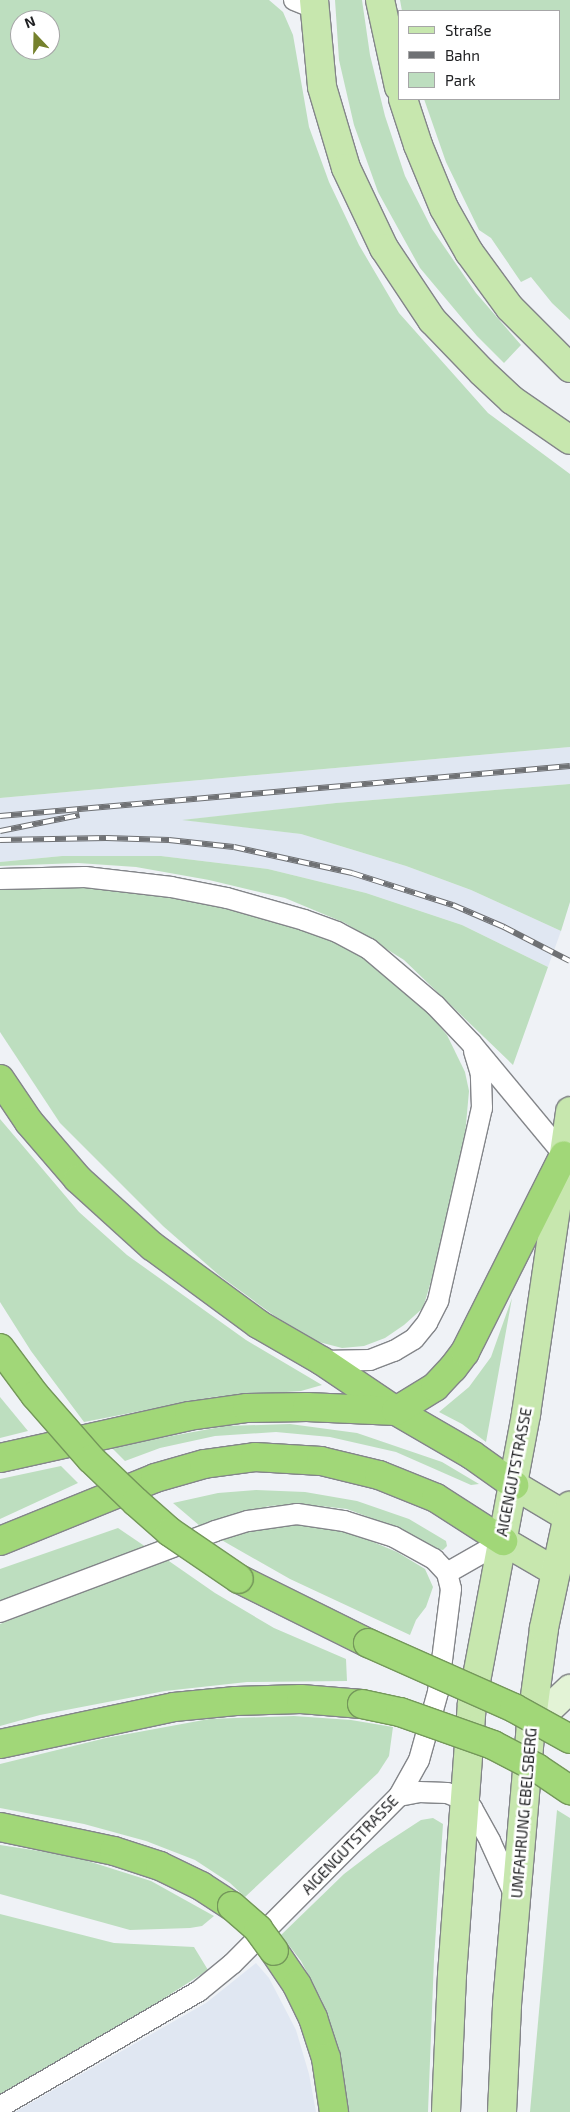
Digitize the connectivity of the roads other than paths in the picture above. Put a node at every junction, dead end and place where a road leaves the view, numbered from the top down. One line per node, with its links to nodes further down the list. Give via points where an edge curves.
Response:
1 (380, 0): 3 (main road)
2 (307, 3): 6 (main road, via 322,87 346,168 384,248 432,320 512,400)
3 (398, 81)
4 (403, 100): 5 (main road, via 418,145 448,215 469,252 510,308)
5 (570, 368)
6 (570, 440)
7 (0, 879): 8 (lane, via 85,876 171,887 227,898 304,920 369,948 435,1005)
8 (472, 1044): 11 (lane); 13 (lane, via 481,1074 482,1108 438,1301 428,1323 414,1339 370,1360)
9 (0, 1079): 13 (highway, via 29,1122 78,1179 152,1246 258,1324)
10 (570, 1111): 11 (main road, AIGENGUTSTRASSE)
11 (564, 1155): 14 (highway, via 465,1352 435,1387); 16 (main road, AIGENGUTSTRASSE)
12 (0, 1348): 25 (highway, bridge, via 91,1459 170,1532 239,1579 368,1643 514,1708)
13 (322, 1361): 14 (highway)
14 (396, 1411): 15 (highway, via 247,1408 189,1416); 16 (highway, via 472,1455)
15 (0, 1458)
16 (514, 1485): 17 (main road); 18 (main road, AIGENGUTSTRASSE)
17 (569, 1513): 21 (main road, UMFAHRUNG EBELSBERG)
18 (503, 1541): 19 (highway, via 436,1498 379,1475 320,1461 255,1457 204,1464 155,1478); 20 (lane, AIGENGUTSTRASSE); 21 (main road); 29 (main road, via 472,1703)
19 (0, 1542)
20 (447, 1573): 22 (lane, via 434,1560 394,1537 344,1521 297,1514 248,1521 215,1531); 28 (lane, AIGENGUTSTRASSE, via 451,1589 438,1692 419,1760)
21 (563, 1577): 24 (main road, UMFAHRUNG EBELSBERG, via 544,1628)
22 (0, 1612)
23 (570, 1689): 24 (street)
24 (531, 1726): 31 (main road, UMFAHRUNG EBELSBERG)
25 (570, 1739)
26 (0, 1744): 27 (highway, bridge, via 174,1707 236,1700 292,1699 362,1704 400,1712 493,1745)
27 (570, 1790)
28 (399, 1796): 29 (lane, via 419,1792 447,1793); 32 (lane, AIGENGUTSTRASSE, via 232,1964 199,1991)
29 (463, 1799): 31 (lane, via 472,1808 490,1841); 34 (main road)
30 (0, 1828): 33 (highway, bridge, via 114,1851 160,1866 232,1906 258,1929 297,1985 313,2018 326,2058)
31 (517, 1900): 35 (main road, UMFAHRUNG EBELSBERG, via 507,2004)
32 (0, 2107)
33 (334, 2112)
34 (446, 2112)
35 (502, 2112)

